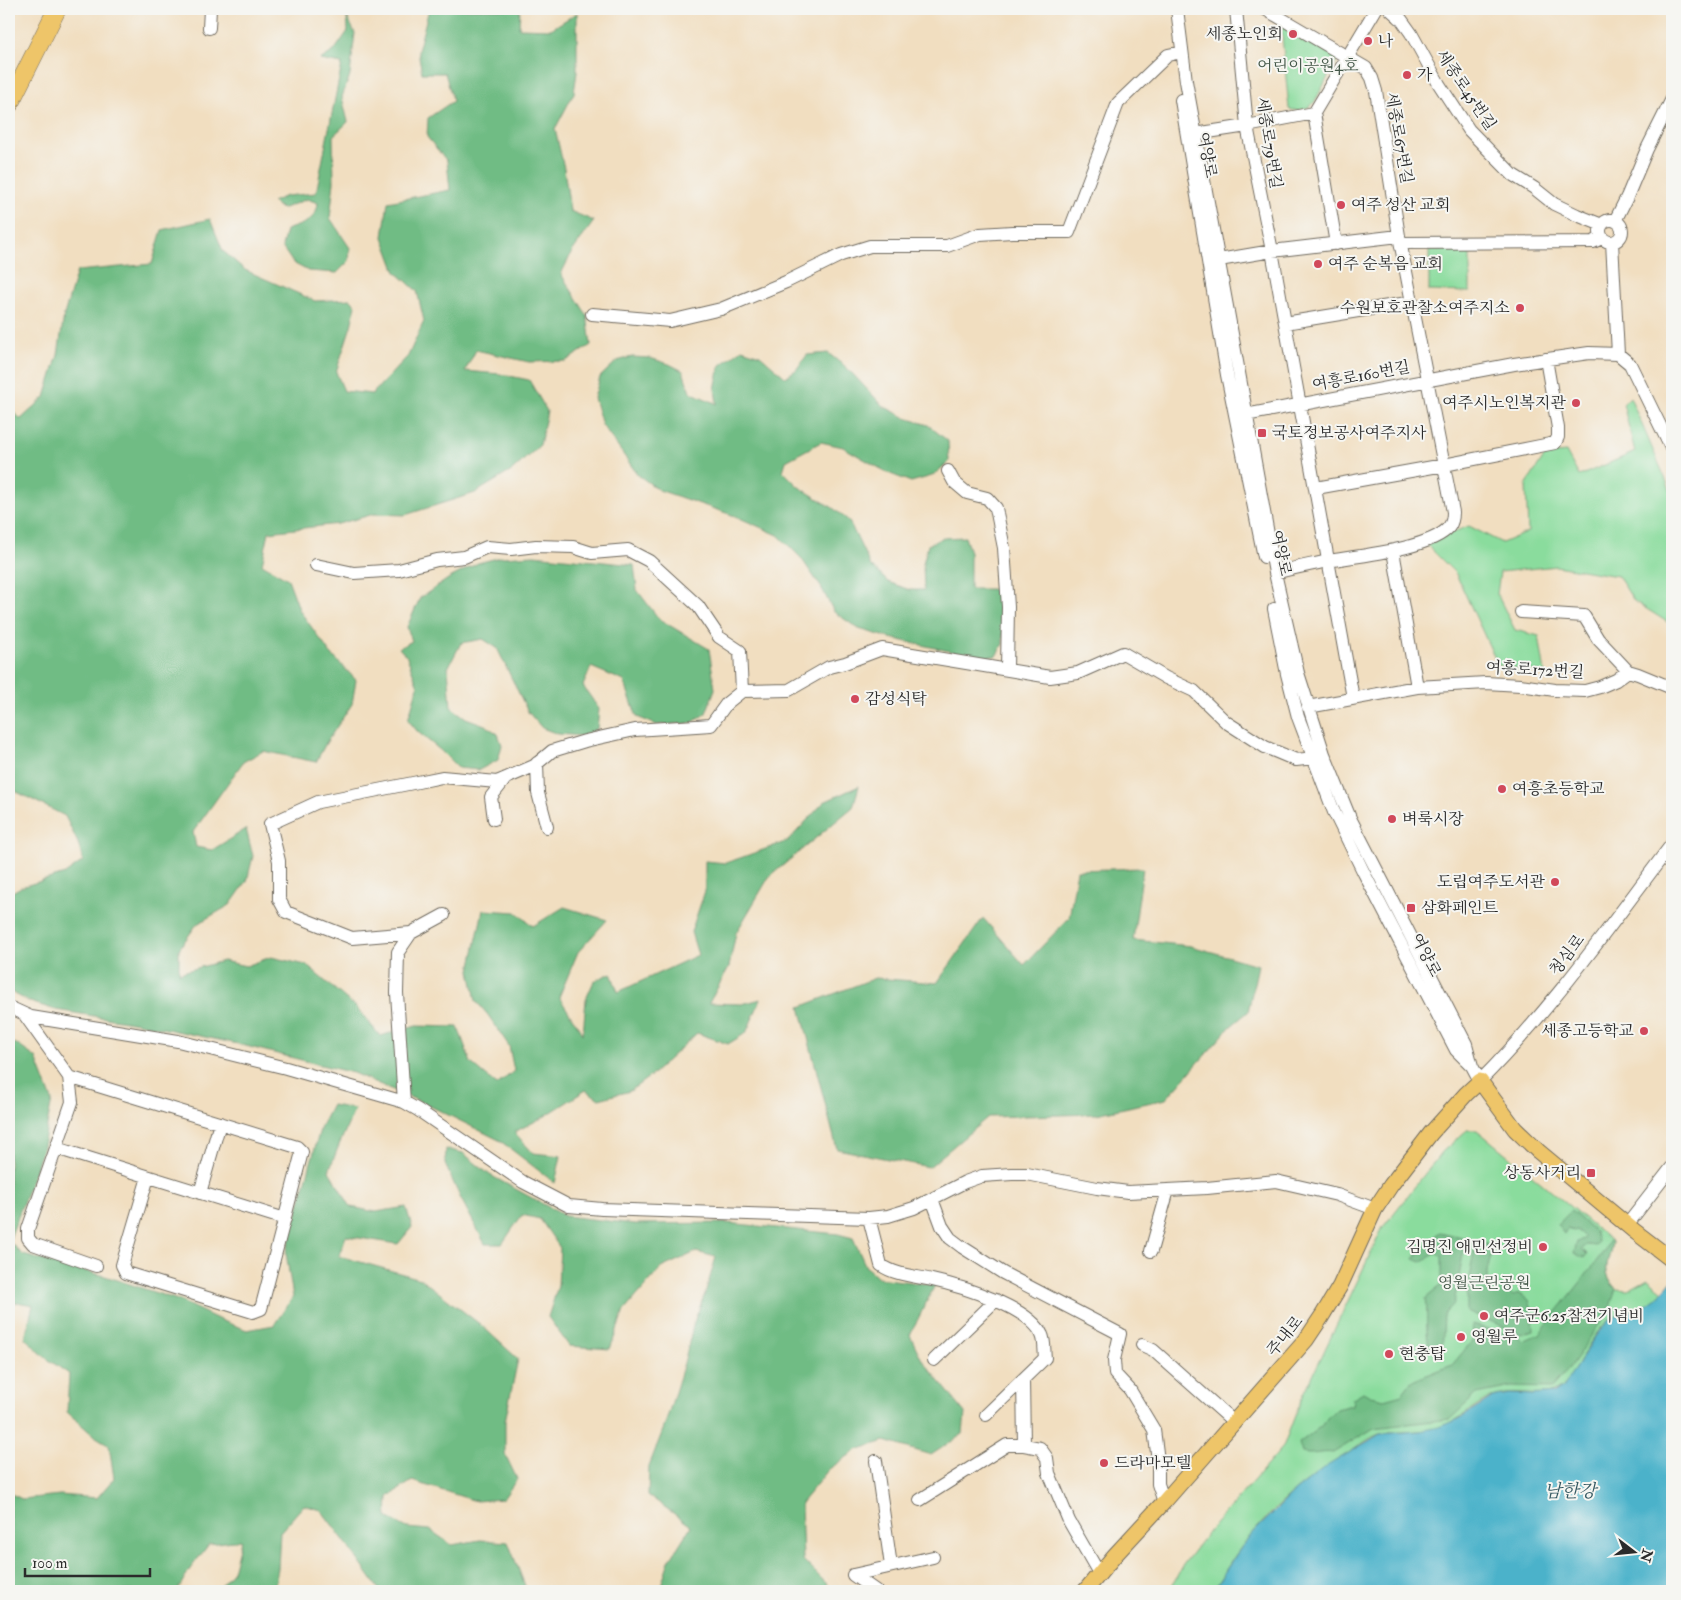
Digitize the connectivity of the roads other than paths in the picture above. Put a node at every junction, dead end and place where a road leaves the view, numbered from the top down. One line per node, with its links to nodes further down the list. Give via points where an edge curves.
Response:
1 (45, 9): 13 (highway)
2 (57, 9): 15 (highway)
3 (210, 9): 10 (street)
4 (1168, 9): 11 (street, 여양로)
5 (1177, 9): 11 (street, 여양로)
6 (1236, 9): 17 (street, 세종로79번길)
7 (1265, 9): 12 (street)
8 (1376, 9): 12 (street)
9 (1390, 9): 20 (street, 세종로45번길, via 1411,32 1469,130 1513,175 1554,204)
10 (209, 28)
11 (1178, 52): 18 (street, 여양로); 27 (street, via 1168,55 1118,103 1068,232 980,234 947,246 870,246 841,255 721,309 670,321); 33 (street, 여양로, via 1188,148 1227,375)
12 (1348, 56): 16 (street); 21 (street, 세종로67번길, via 1366,68 1374,85)
13 (9, 81)
14 (1672, 99): 19 (street)
15 (9, 105)
16 (1314, 113): 17 (street); 23 (street)
17 (1247, 126): 18 (street); 24 (street, 세종로79번길)
18 (1196, 134): 25 (street, 여양로)
19 (1615, 221): 20 (street); 22 (street, via 1621,233 1618,239)
20 (1602, 225): 22 (street, via 1600,231)
21 (1400, 240): 22 (street); 23 (street); 26 (street, 여흥로160번길)
22 (1607, 240): 29 (street)
23 (1336, 244): 24 (street)
24 (1272, 251): 25 (street); 28 (street, 여흥로160번길)
25 (1219, 260): 33 (street, 여양로)
26 (1413, 302): 28 (street); 31 (street, 여흥로160번길)
27 (592, 314)
28 (1285, 323): 32 (street, 여흥로160번길)
29 (1618, 354): 30 (street, 여흥로160번길, via 1589,353); 34 (street, via 1630,364)
30 (1546, 359): 31 (street, 여흥로160번길); 35 (street, via 1558,428 1555,443)
31 (1428, 380): 32 (street, 여흥로160번길); 35 (street, 여흥로160번길)
32 (1300, 404): 33 (street, 여흥로160번길); 37 (street, 여흥로160번길)
33 (1241, 416): 41 (street, 여양로); 50 (street, 여양로, via 1287,674 1298,717)
34 (1672, 450)
35 (1444, 465): 37 (street); 38 (street, 여흥로160번길, via 1453,512 1448,527 1433,538)
36 (948, 471): 43 (street, via 954,482 967,493 987,498 996,508 1004,548 1008,607)
37 (1316, 488): 39 (street, 여흥로160번길)
38 (1393, 551): 39 (street, 여흥로160번길); 45 (street)
39 (1329, 561): 41 (street, 여흥로160번길); 48 (street)
40 (316, 565): 47 (street, via 354,573 399,570 464,557 487,547 573,547 592,553 628,550 649,561 698,606 719,637 740,651)
41 (1275, 573): 49 (street, 여양로)
42 (1521, 612): 44 (street, via 1584,616 1598,639)
43 (1007, 670): 47 (street, via 882,649 829,667 789,690); 50 (street, via 1050,677 1078,673 1123,653 1194,690 1226,722 1265,747 1296,760)
44 (1628, 671): 45 (street, 여흥로172번길, via 1600,688 1586,690 1476,683); 46 (street)
45 (1417, 686): 48 (street, 여흥로172번길)
46 (1672, 688)
47 (742, 691): 51 (street, via 727,703 711,725 635,730 584,741 552,751)
48 (1353, 698): 49 (street, 여흥로172번길)
49 (1308, 707): 50 (street, 여양로)
50 (1319, 756): 61 (street, 여양로, via 1466,1044)
51 (538, 763): 52 (street); 54 (street, via 538,793)
52 (506, 778): 53 (street, via 492,797); 57 (street, via 497,782 442,777 318,802 270,824 279,861 279,899 286,912 352,938)
53 (494, 819)
54 (547, 827)
55 (1672, 844): 61 (street, 청심로, via 1560,991)
56 (444, 915): 57 (street)
57 (411, 933): 62 (street, via 398,952 397,993)
58 (9, 1007): 59 (street)
59 (24, 1014): 60 (street); 62 (street, via 178,1041)
60 (69, 1076): 63 (street); 64 (street, via 72,1102)
61 (1480, 1081): 70 (main road, 주내로, via 1431,1133); 73 (main road, 여양로, via 1515,1129)
62 (404, 1102): 72 (street, via 523,1182 569,1206)
63 (220, 1123): 68 (street); 71 (street, via 297,1147 302,1152)
64 (56, 1148): 66 (street); 76 (street, via 28,1229 28,1238 33,1244)
65 (1672, 1167): 73 (street)
66 (148, 1177): 68 (street); 71 (street, via 122,1265 126,1273 226,1304 253,1312 261,1309)
67 (1168, 1190): 69 (street, via 1128,1192 1027,1174 994,1174 965,1182); 70 (street, via 1276,1181 1337,1195); 74 (street)
68 (200, 1193): 71 (street)
69 (932, 1199): 72 (street, via 888,1216); 86 (street, via 942,1226 962,1247 1003,1274 1120,1334 1114,1360 1115,1374 1130,1390 1154,1430 1158,1484)
70 (1375, 1209): 82 (main road, 주내로, via 1340,1286 1322,1316 1306,1340)
71 (284, 1218)
72 (868, 1218): 77 (street, via 881,1265 889,1271)
73 (1630, 1227): 75 (main road, 여양로)
74 (1151, 1251)
75 (1672, 1260)
76 (96, 1266)
77 (996, 1300): 79 (street); 80 (street, via 1030,1319 1043,1335 1045,1358)
78 (1142, 1345): 82 (street, via 1152,1350)
79 (934, 1360)
80 (1023, 1379): 81 (street); 83 (street)
81 (986, 1416)
82 (1234, 1422): 86 (main road, 주내로)
83 (1024, 1445): 85 (street, via 1007,1445); 89 (street, via 1040,1448 1047,1458 1049,1473 1069,1521)
84 (876, 1461): 88 (street)
85 (920, 1500)
86 (1164, 1502): 89 (main road, 주내로)
87 (933, 1557): 88 (street)
88 (891, 1566): 90 (street, via 853,1575)
89 (1100, 1574): 91 (main road, 주내로)
90 (876, 1591)
91 (1085, 1591)

